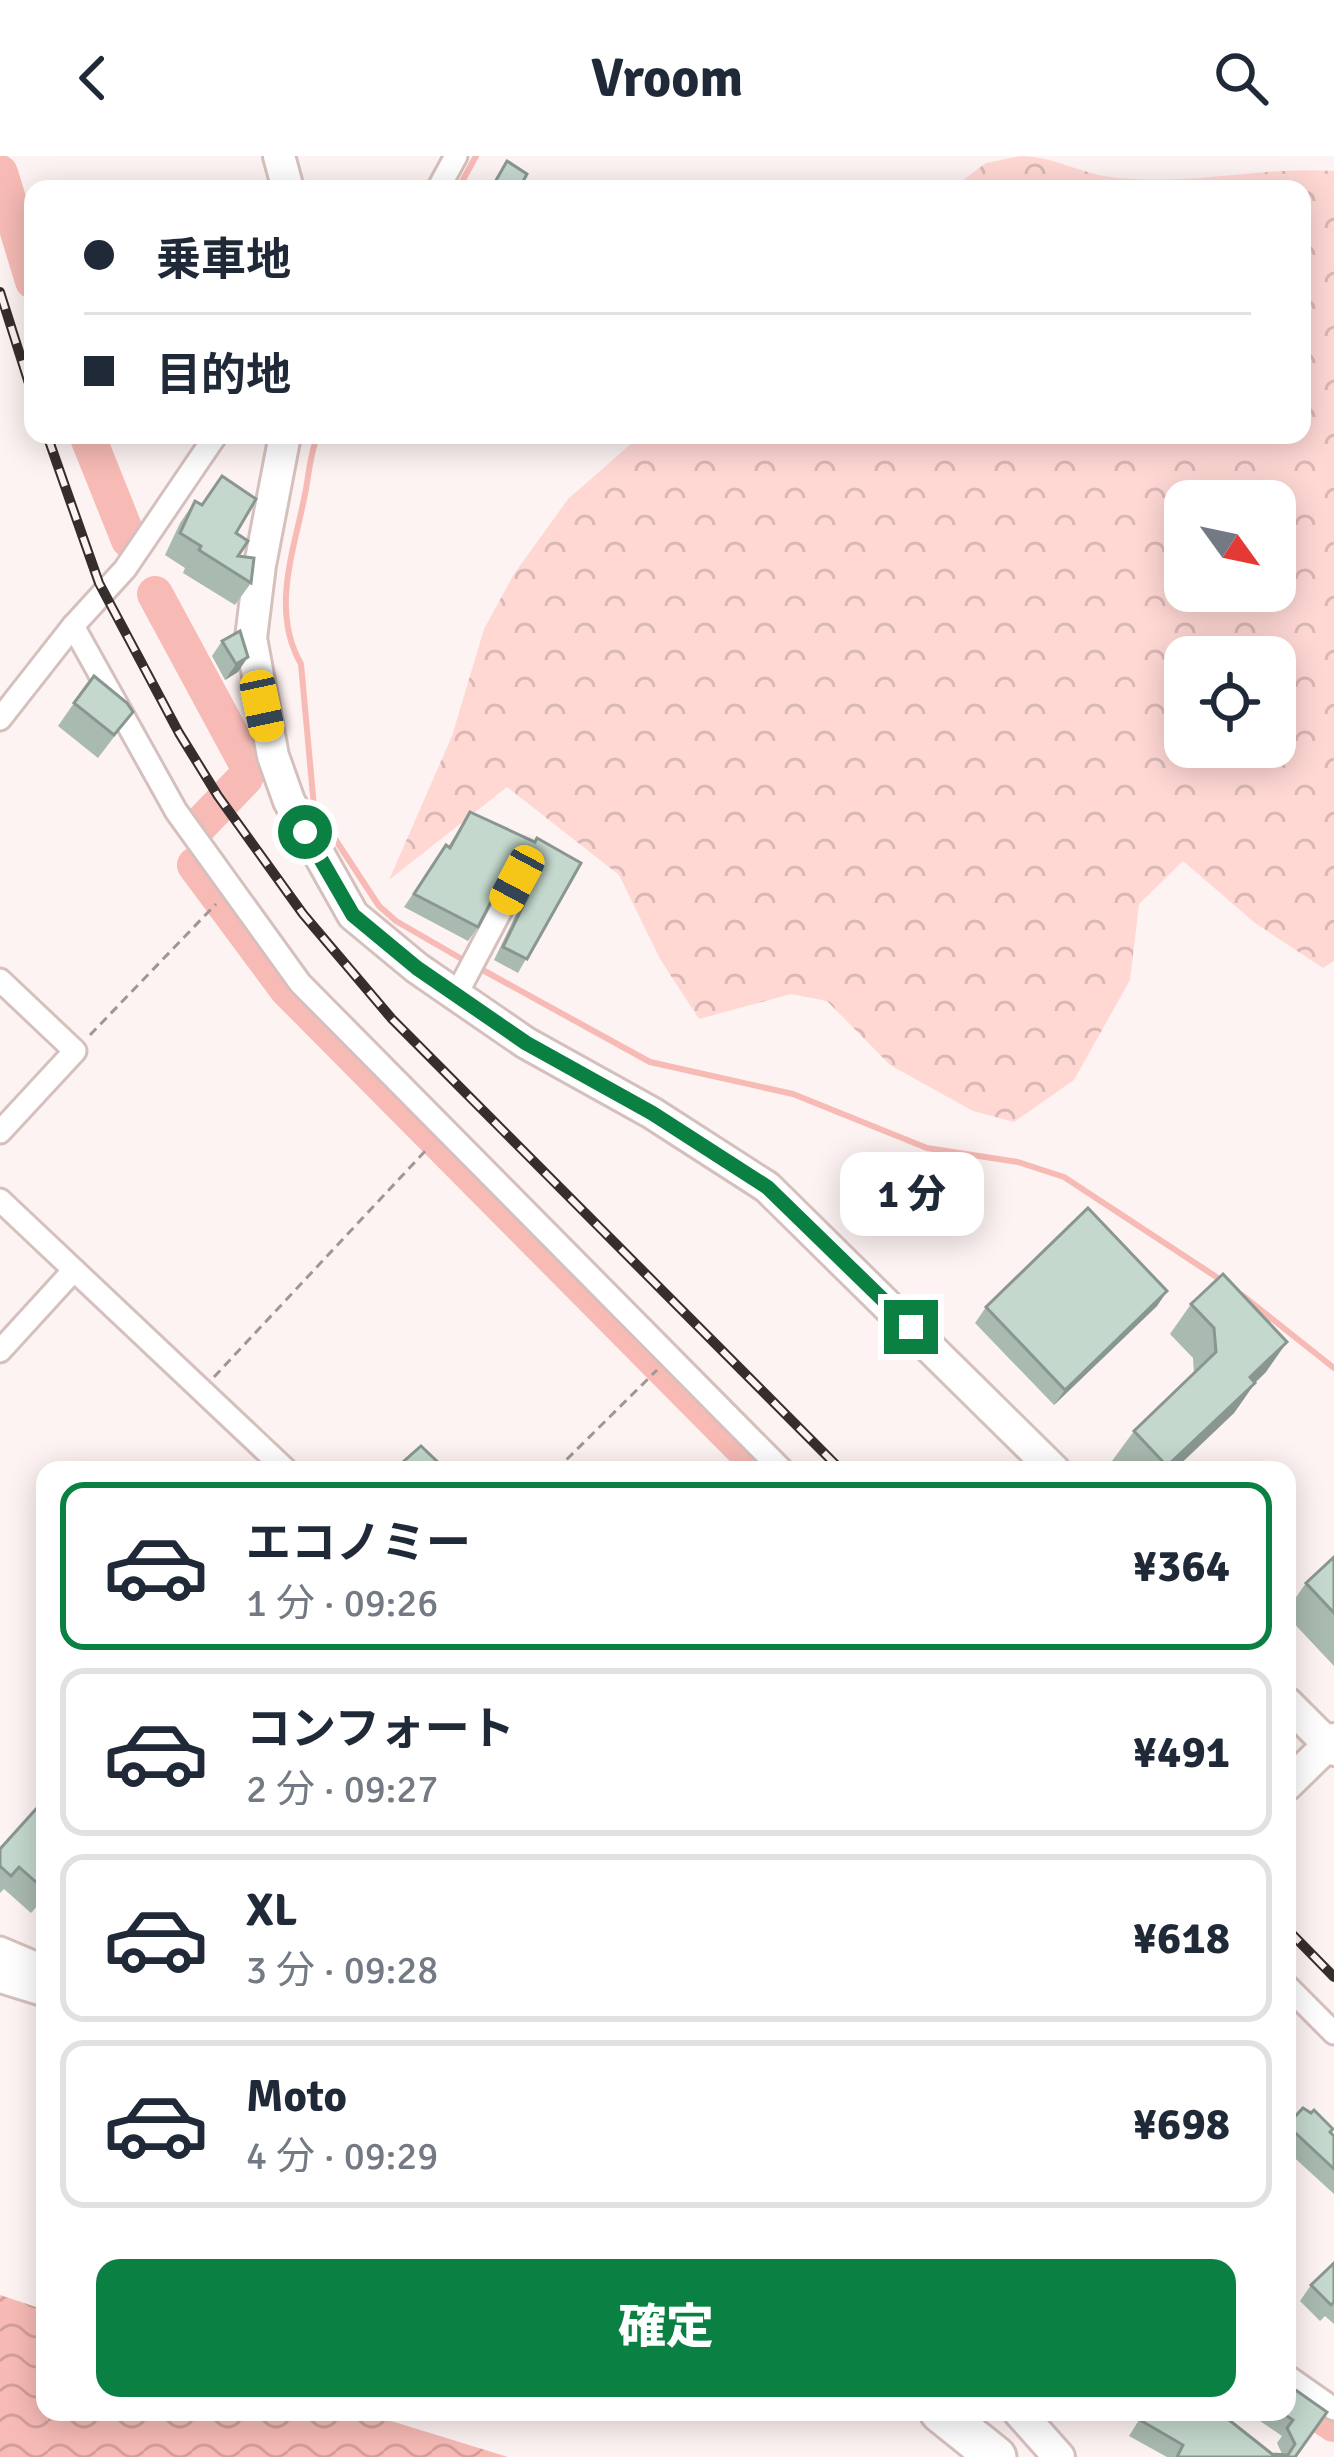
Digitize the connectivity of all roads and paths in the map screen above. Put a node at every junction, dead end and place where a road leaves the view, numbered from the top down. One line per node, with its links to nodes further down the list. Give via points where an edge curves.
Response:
1 (210, 444): 3 (street, via 125,569)
2 (283, 444): 8 (street, via 251,638 272,756 353,915)
3 (73, 626): 4 (street); 19 (street, via 176,811 300,982)
4 (0, 719)
5 (517, 880): 8 (street)
6 (215, 905): 9 (path)
7 (0, 980): 9 (street)
8 (456, 995): 20 (street, via 767,1187)
9 (75, 1051): 10 (street)
10 (0, 1132)
11 (430, 1145): 16 (path)
12 (0, 1200): 13 (street)
13 (74, 1270): 14 (street); 16 (street)
14 (0, 1351)
15 (653, 1374): 18 (path)
16 (201, 1391): 17 (street)
17 (276, 1461)
18 (565, 1461)
19 (773, 1461)
20 (1045, 1461)
21 (1296, 1711): 22 (street)
22 (1332, 1745): 23 (street)
23 (1296, 1777)
24 (0, 1948): 25 (street)
25 (36, 1962)
26 (0, 1972): 27 (highway)
27 (36, 1983)
28 (1296, 1995): 29 (street)
29 (1334, 2033)
30 (1296, 2381): 31 (street)
31 (1331, 2402)
32 (951, 2421): 34 (highway)
33 (1027, 2421): 35 (street)
34 (996, 2457)
35 (1059, 2457)

